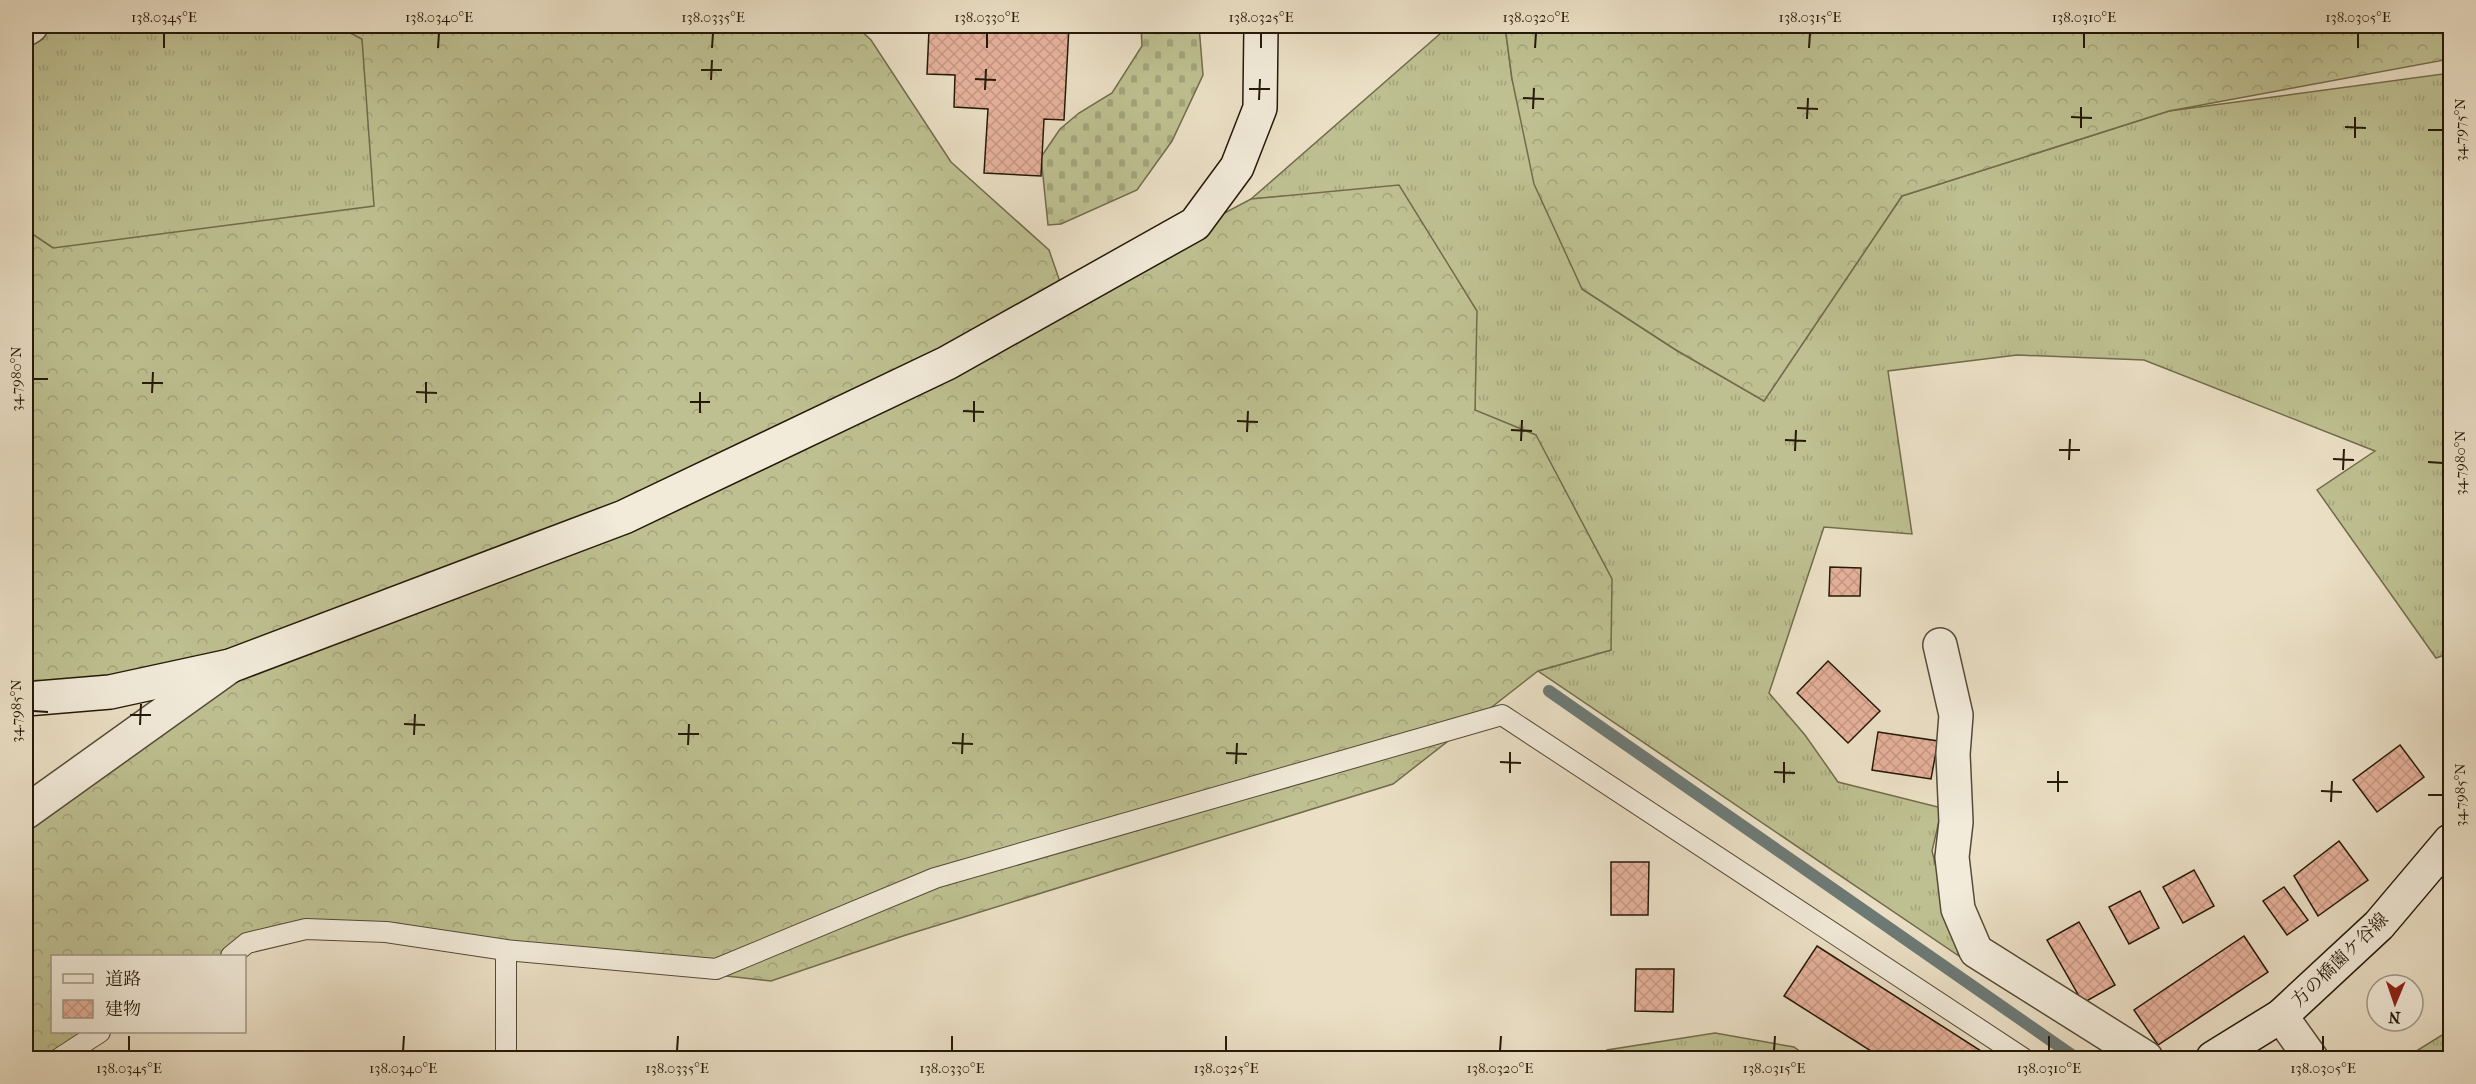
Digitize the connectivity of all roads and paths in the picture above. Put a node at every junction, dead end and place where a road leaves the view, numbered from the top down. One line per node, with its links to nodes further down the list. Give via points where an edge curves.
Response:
1 (31, 26): 3 (street)
2 (1261, 26): 5 (street, via 1260,108 1237,167 1196,224 946,363 624,517)
3 (26, 29)
4 (1940, 645): 16 (street, via 1956,715 1953,868 1958,909 1976,951)
5 (230, 666): 6 (street, via 110,692); 7 (street)
6 (26, 699)
7 (26, 812)
8 (2451, 842): 11 (street, 方の橋薗ケ谷線, via 2379,926)
9 (506, 951): 10 (lane, via 386,932 306,929 247,943); 14 (lane); 15 (lane, via 716,969 935,878 1502,715)
10 (233, 955)
11 (2281, 1016): 17 (street, 方の橋薗ケ谷線); 18 (street)
12 (99, 1033): 13 (lane)
13 (60, 1059)
14 (506, 1059)
15 (2023, 1059)
16 (2146, 1059)
17 (2213, 1059)
18 (2310, 1059)

